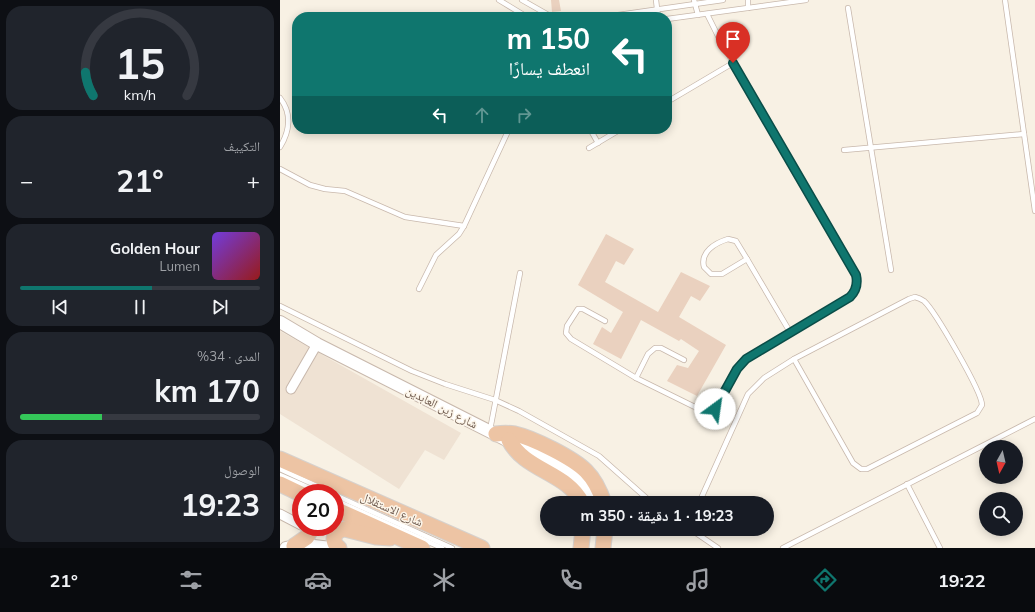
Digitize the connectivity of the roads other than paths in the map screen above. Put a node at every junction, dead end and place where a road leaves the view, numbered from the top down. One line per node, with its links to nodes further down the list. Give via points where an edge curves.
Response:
1 (499, 0): 12 (lane)
2 (522, 0): 13 (lane)
3 (656, 0): 11 (lane)
4 (723, 0): 8 (lane)
5 (748, 0): 9 (lane)
6 (806, 0): 9 (lane)
7 (1005, 0): 24 (lane)
8 (695, 2): 11 (lane); 16 (lane)
9 (748, 8): 15 (lane)
10 (848, 8): 27 (lane)
11 (658, 10): 14 (lane)
12 (519, 12)
13 (543, 12)
14 (643, 12)
15 (707, 14): 16 (lane); 18 (lane)
16 (698, 15): 17 (lane)
17 (672, 18)
18 (733, 63): 20 (lane); 40 (lane, via 857,279 855,291 850,297)
19 (280, 98): 26 (lane, via 287,111 289,123 287,136)
20 (672, 99)
21 (507, 134): 32 (lane)
22 (593, 134): 25 (lane)
23 (613, 134): 25 (lane)
24 (1024, 134): 27 (lane); 31 (lane)
25 (598, 143): 28 (lane)
26 (280, 147)
27 (871, 147): 29 (lane); 34 (lane)
28 (589, 148)
29 (844, 150)
30 (280, 169): 32 (lane, via 310,185 345,191 404,217)
31 (1035, 211)
32 (464, 226): 36 (lane, via 436,256)
33 (747, 259): 33 (lane, via 738,243 731,239 708,250 702,260 706,270 715,275 722,274); 40 (lane)
34 (890, 270)
35 (520, 273): 46 (lane)
36 (419, 289)
37 (280, 306): 46 (lane, via 412,371)
38 (605, 321): 44 (lane, via 583,309 578,310 567,326 566,333 571,339)
39 (280, 322): 41 (street, شارع زين العابدين)
40 (790, 332): 44 (lane, via 741,364 712,411 701,410)
41 (317, 344): 45 (street); 48 (street, شارع زين العابدين)
42 (794, 359): 42 (lane, via 853,463 861,469 867,469 977,413 982,405 982,399 951,343 925,302 919,298 909,299); 61 (lane, via 764,378 748,394)
43 (684, 360): 44 (lane, via 661,348 655,348 648,354)
44 (636, 378)
45 (291, 389)
46 (495, 400): 48 (lane); 60 (lane, via 592,451)
47 (1035, 419): 53 (lane)
48 (498, 435): 57 (highway, via 524,459 570,486); 58 (street, شارع زين العابدين, via 572,473); 59 (highway, via 518,435 578,464 592,478)
49 (280, 459): 79 (highway, شارع الاستقلال)
50 (280, 469): 52 (lane)
51 (282, 482): 54 (lane); 55 (highway); 56 (highway)
52 (312, 484)
53 (907, 484): 84 (lane); 85 (lane)
54 (292, 485)
55 (292, 488)
56 (292, 491)
57 (577, 496)
58 (588, 496)
59 (602, 496)
60 (644, 496)
61 (702, 496)
62 (344, 499): 78 (lane)
63 (344, 504): 77 (lane)
64 (344, 513): 72 (highway, شارع الاستقلال)
65 (280, 514): 66 (street)
66 (292, 520)
67 (298, 536): 73 (highway)
68 (582, 536): 80 (highway)
69 (589, 536): 81 (street)
70 (604, 536): 82 (highway)
71 (700, 536): 83 (lane)
72 (399, 537): 75 (highway, via 376,537 345,528 334,535 334,543); 76 (highway, شارع الاستقلال)
73 (290, 547): 74 (street, via 315,545)
74 (331, 548)
75 (339, 548)
76 (422, 548)
77 (442, 548)
78 (452, 548)
79 (482, 548)
80 (581, 548)
81 (588, 548)
82 (603, 548)
83 (718, 548)
84 (783, 548)
85 (940, 548)

